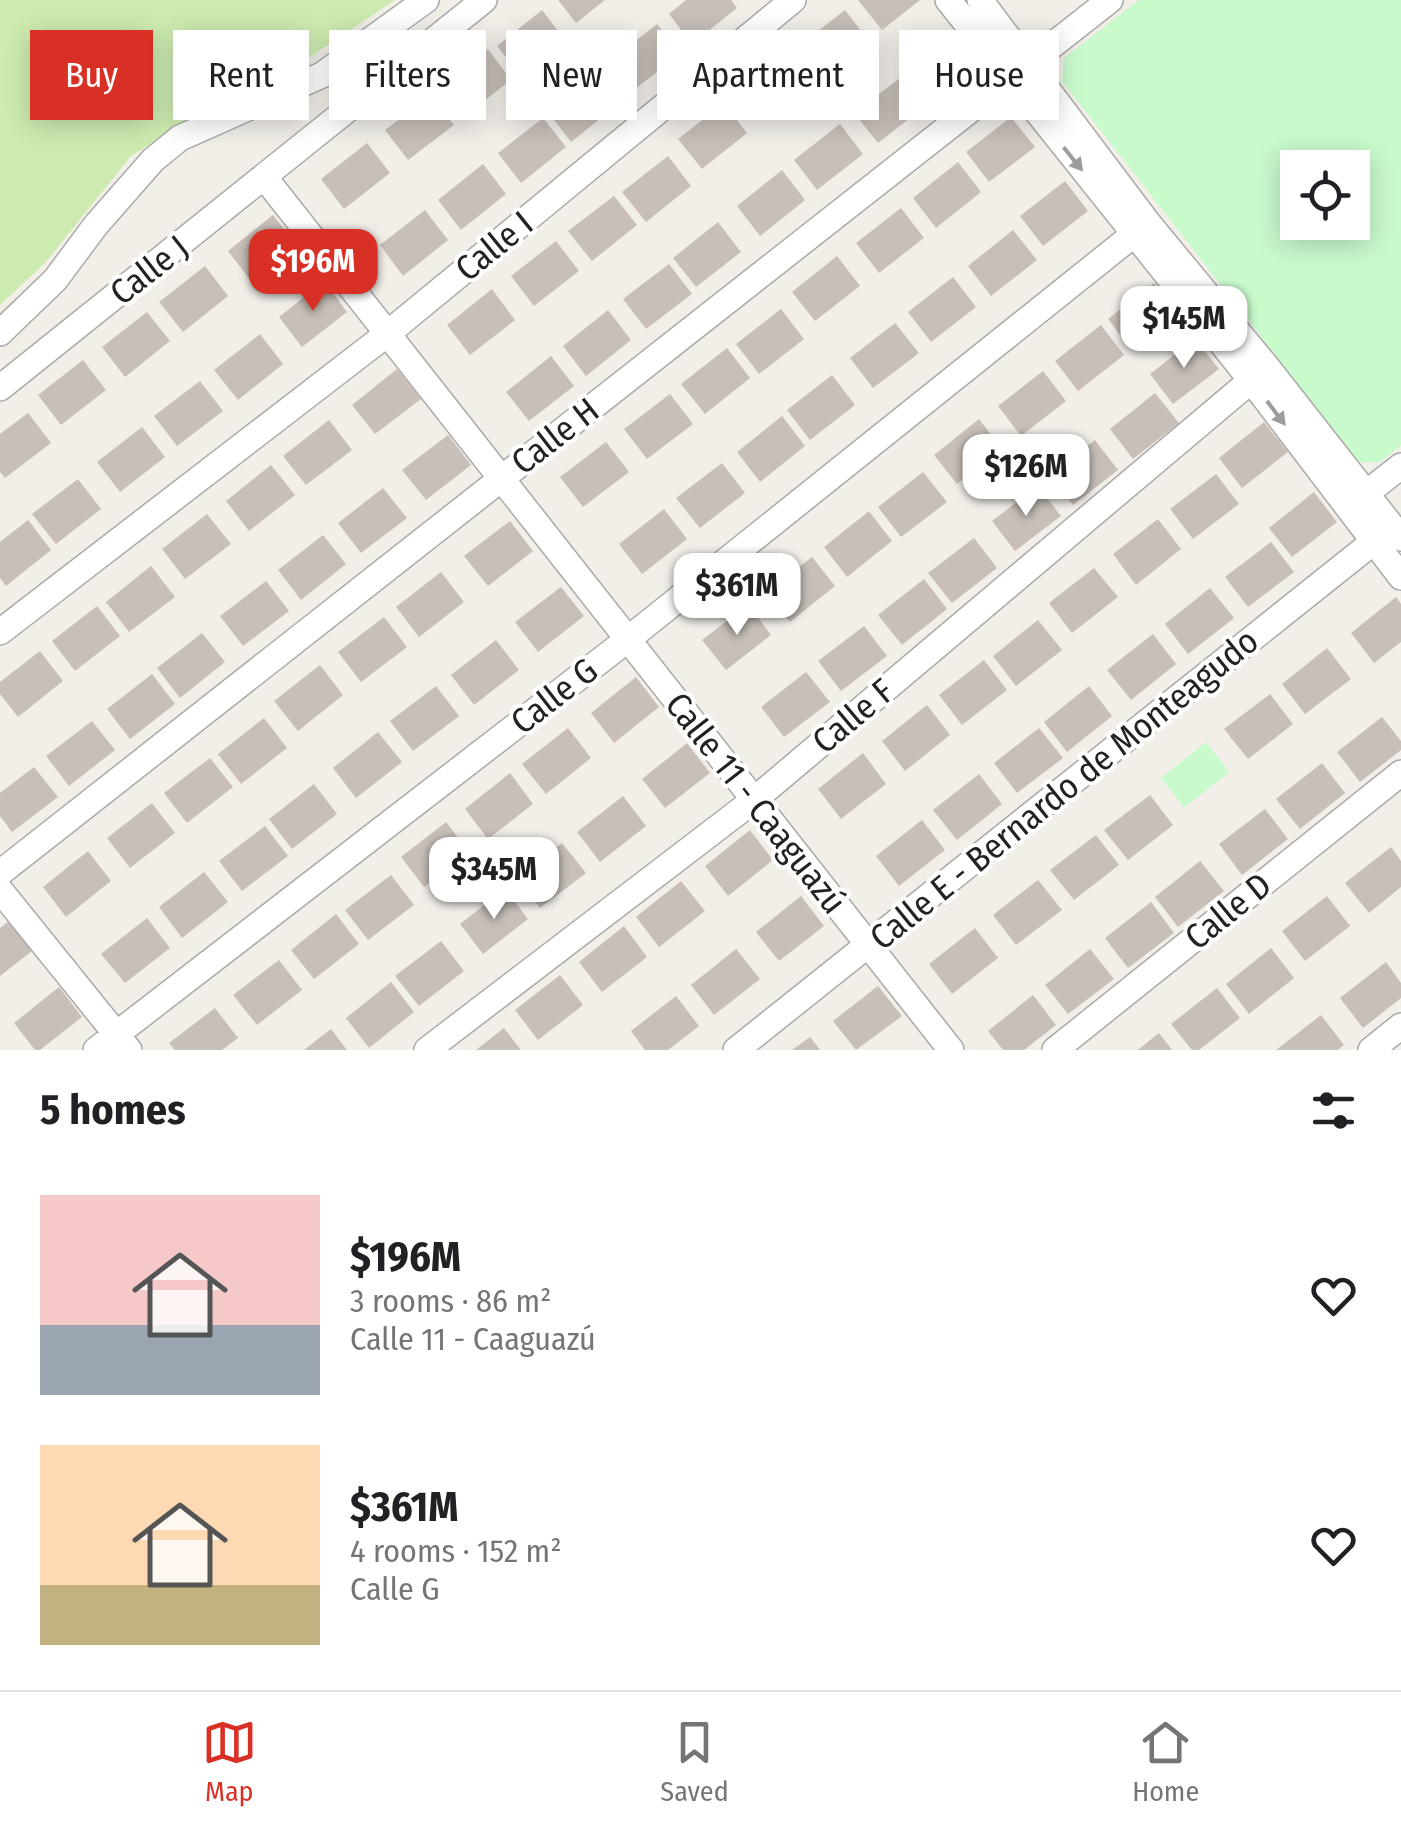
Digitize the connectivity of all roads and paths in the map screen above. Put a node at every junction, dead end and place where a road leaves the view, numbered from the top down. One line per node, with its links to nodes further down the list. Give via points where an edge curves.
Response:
1 (426, 0): 14 (street, via 322,76 202,126 166,149)
2 (484, 0): 12 (street, Calle J)
3 (793, 0): 15 (street, Calle I)
4 (948, 0): 7 (street)
5 (980, 0): 8 (street)
6 (1110, 0): 9 (street, Calle H)
7 (978, 30)
8 (997, 30)
9 (1059, 41)
10 (959, 120): 19 (street, Calle H)
11 (1057, 120): 13 (street)
12 (265, 178): 15 (street, Calle 11 - Caaguazú); 17 (street, Calle J)
13 (1141, 229): 16 (street); 24 (street, Calle G)
14 (0, 333)
15 (387, 334): 19 (street, Calle 11 - Caaguazú); 23 (street, Calle I)
16 (1259, 373): 20 (street); 21 (street, one-way to 21); 26 (street, Calle F)
17 (0, 388)
18 (1401, 466): 20 (street)
19 (502, 478): 24 (street, Calle 11 - Caaguazú); 27 (street, Calle H)
20 (1364, 494): 21 (street)
21 (1389, 535): 22 (street); 29 (street, Calle E - Bernardo de Monteagudo)
22 (1401, 576)
23 (0, 632)
24 (627, 640): 26 (street, Calle 11 - Caaguazú); 31 (street, Calle G)
25 (1401, 772): 35 (street, Calle D)
26 (754, 800): 29 (street, Calle 11 - Caaguazú); 32 (street, Calle F)
27 (0, 873)
28 (0, 890): 31 (street)
29 (868, 946): 33 (street, Calle E - Bernardo de Monteagudo); 34 (street, Calle 11 - Caaguazú)
30 (1401, 1026): 36 (street)
31 (114, 1045)
32 (427, 1050)
33 (736, 1050)
34 (950, 1050)
35 (1055, 1050)
36 (1372, 1050)

